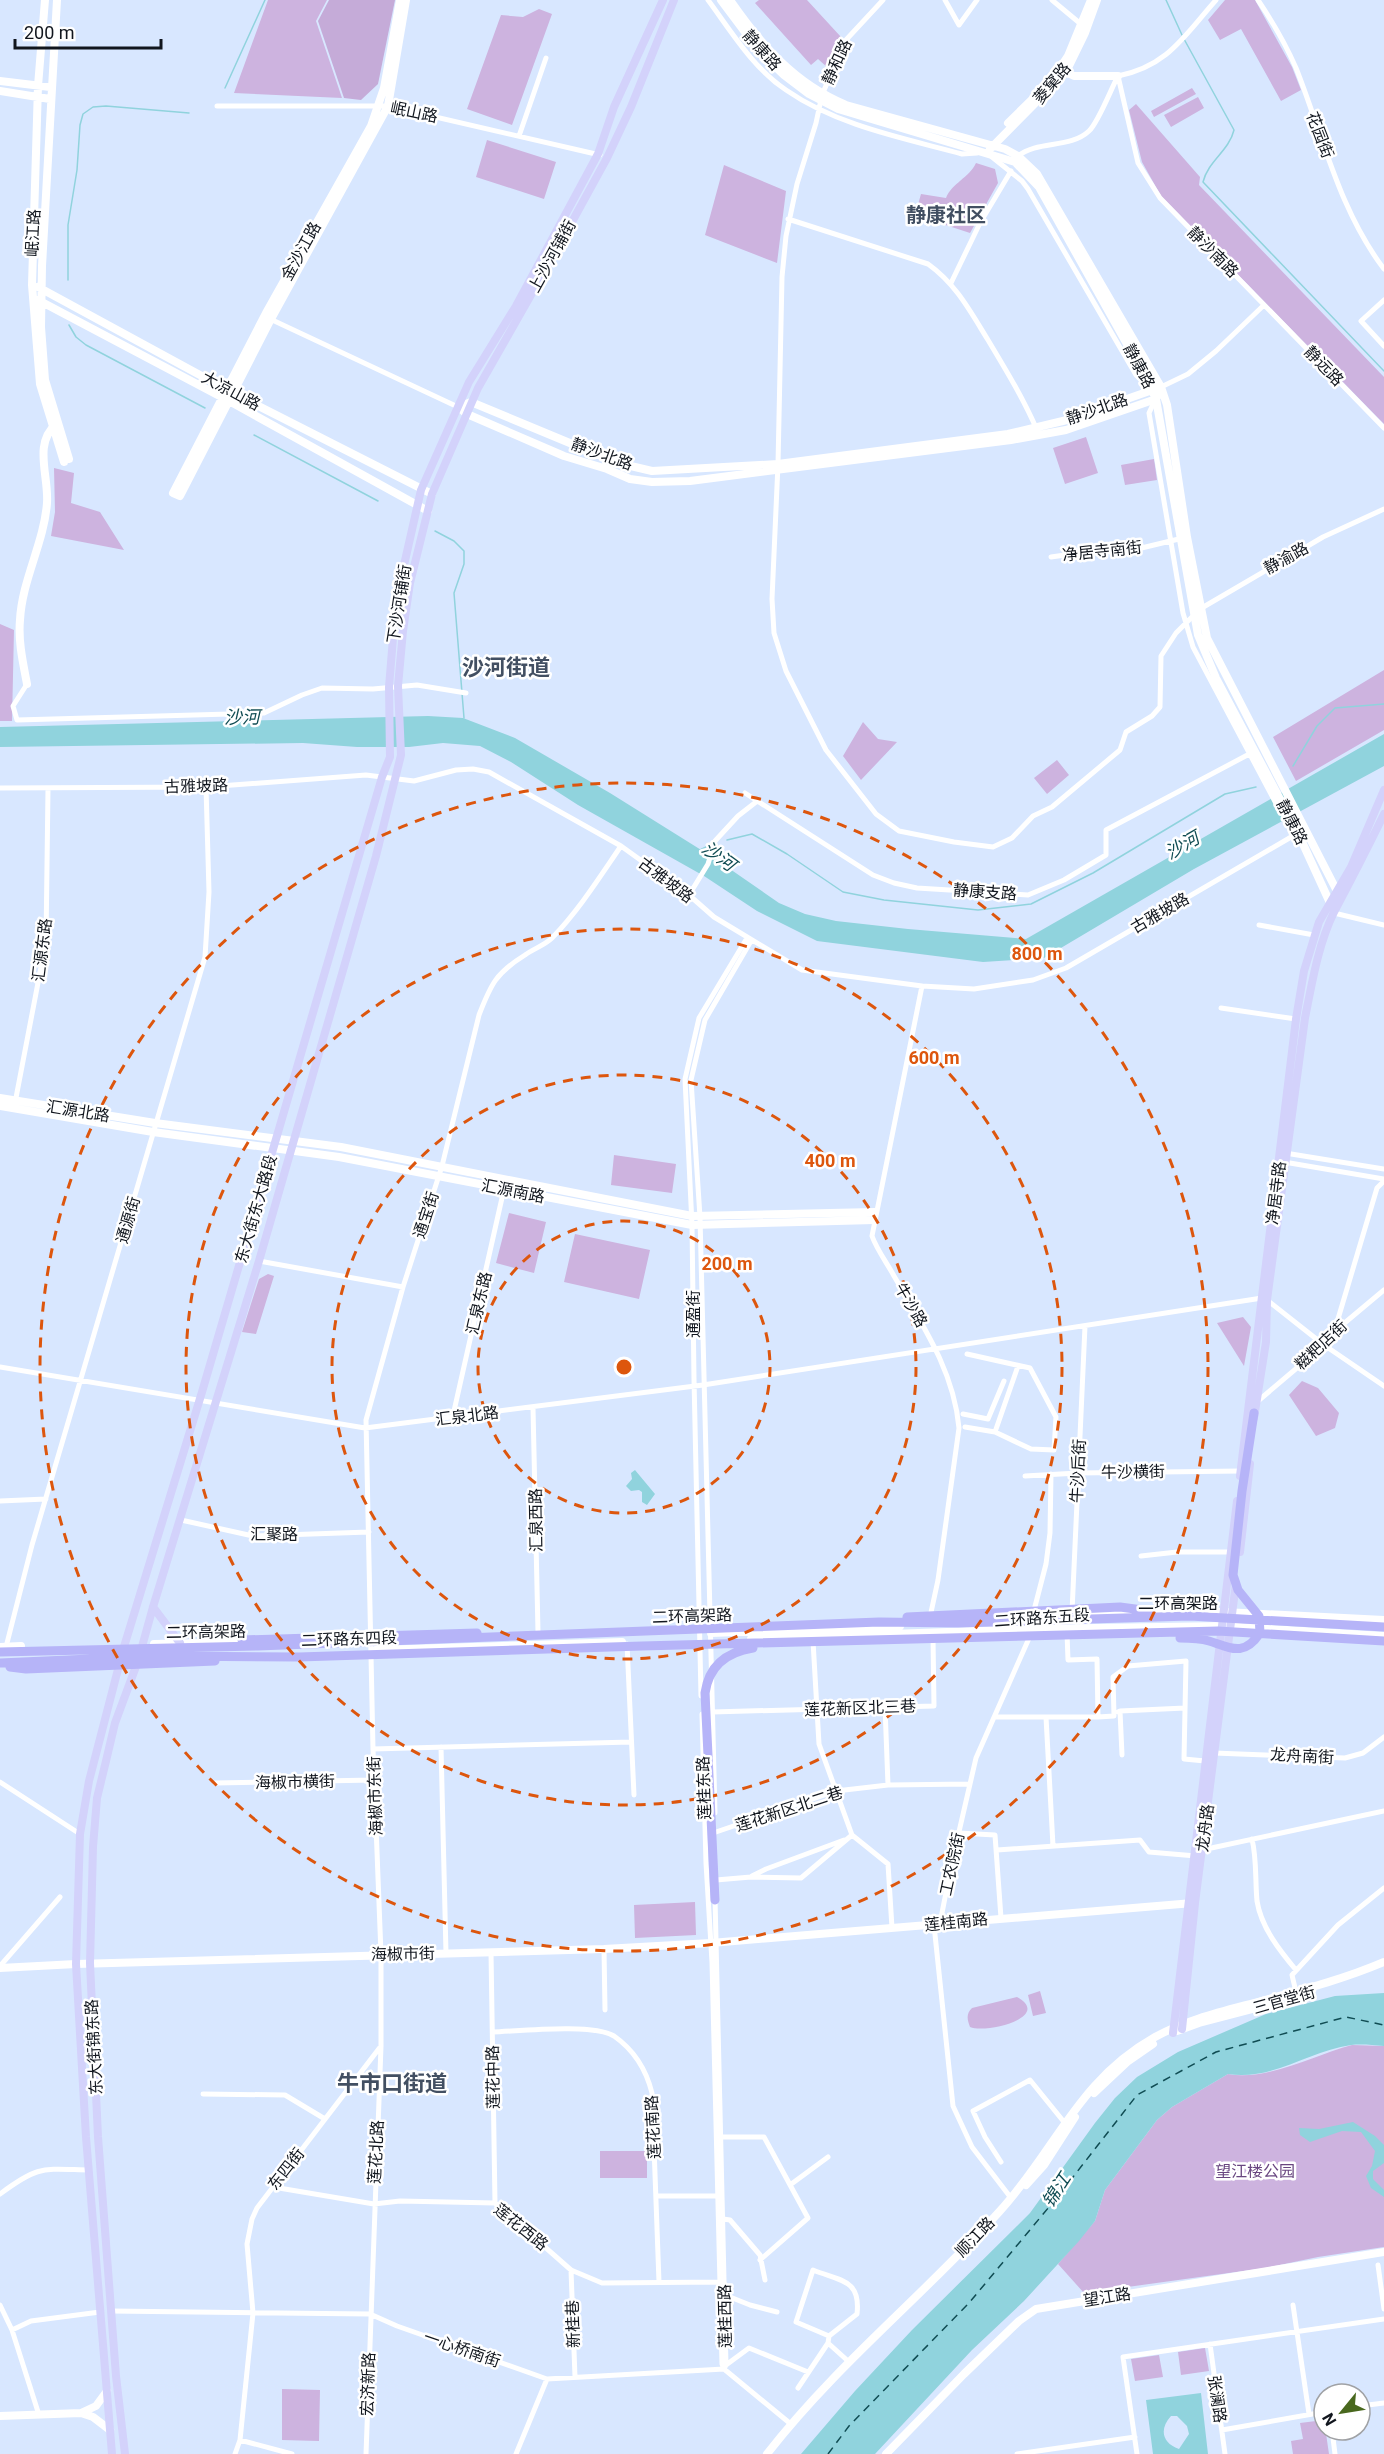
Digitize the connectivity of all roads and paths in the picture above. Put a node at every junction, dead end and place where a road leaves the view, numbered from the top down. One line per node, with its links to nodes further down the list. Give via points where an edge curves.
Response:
1 (45, 0): 23 (main road, 岷江路)
2 (57, 0): 24 (main road, 岷江路)
3 (400, 0): 30 (main road)
4 (406, 0): 30 (main road)
5 (663, 0): 35 (main road, 上沙河铺街, via 614,107)
6 (675, 0): 37 (main road, 上沙河铺街)
7 (708, 0): 28 (street, via 766,73 786,90)
8 (721, 0): 28 (main road, 静康路, via 760,52)
9 (730, 0): 28 (main road, 静康路, via 766,49)
10 (883, 0): 28 (street, 静和路, via 845,41)
11 (945, 0): 12 (street, via 958,25)
12 (977, 0)
13 (1052, 0): 18 (street)
14 (1091, 0): 18 (main road, 菱窠路)
15 (1097, 0): 20 (main road, 菱窠路, via 1085,33)
16 (1216, 0): 21 (street, via 1155,64)
17 (1258, 0): 33 (street, 花园街, via 1295,67)
18 (1082, 24): 20 (main road, 菱窠路)
19 (546, 58): 31 (street)
20 (1063, 70): 21 (main road, via 1074,76); 34 (main road, 菱窠路)
21 (1118, 76): 36 (street, via 1090,131 1076,139 1027,149); 47 (street, 静沙南路, via 1138,163 1160,198)
22 (0, 81): 23 (main road)
23 (38, 86): 24 (main road); 26 (main road, 岷江路)
24 (50, 87): 27 (main road, 岷江路)
25 (0, 91): 26 (main road)
26 (38, 98): 27 (main road); 42 (main road, 岷江路)
27 (50, 99): 43 (main road, 岷江路)
28 (821, 101): 34 (main road, 静康路, via 846,105); 34 (street, via 844,121 962,154); 39 (street, 静和路)
29 (217, 105): 30 (street, 岷山路)
30 (383, 105): 31 (street, 岷山路); 48 (main road)
31 (519, 136): 35 (street, 岷山路)
32 (1335, 146): 33 (street)
33 (1326, 148): 40 (street, 花园街, via 1357,229)
34 (987, 149): 36 (main road, 静康路); 38 (street); 51 (main road, 静康路, via 1015,162 1039,187)
35 (598, 154): 37 (street, 岷山路); 55 (main road, 上沙河铺街)
36 (1018, 156): 50 (main road, 静康路, via 1043,183)
37 (607, 158): 54 (main road, 上沙河铺街)
38 (1011, 171): 41 (street, via 980,222); 51 (street, via 1028,189 1136,375)
39 (788, 219): 41 (street, via 927,264); 61 (street, 静和路, via 782,277)
40 (1384, 269)
41 (951, 284): 59 (street, via 1021,394)
42 (32, 285): 43 (main road, 大凉山路); 44 (main road, 岷江路)
43 (41, 287): 46 (main road, 岷江路); 52 (main road, 大凉山路)
44 (32, 296): 46 (main road, 大凉山路); 57 (main road, 岷江路, via 40,384)
45 (1384, 300): 49 (street, via 1361,321)
46 (41, 302): 52 (main road, 大凉山路); 57 (main road, 岷江路, via 45,380)
47 (1264, 304): 50 (street, via 1188,374); 58 (street, 静远路)
48 (267, 318): 52 (main road); 55 (street)
49 (1384, 346)
50 (1161, 387): 51 (main road, 静沙北路); 53 (main road); 68 (main road, 静康路, via 1167,405)
51 (1151, 388): 53 (main road, 静康路); 59 (main road, 静沙北路)
52 (227, 395): 62 (main road, 大凉山路); 64 (main road); 65 (main road, 大凉山路)
53 (1156, 399): 59 (main road, 静沙北路, via 1066,430); 68 (main road, 静康路); 69 (street, via 1149,413)
54 (471, 402): 55 (main road); 56 (main road, 上沙河铺街); 61 (main road, 静沙北路, via 618,463 652,471)
55 (458, 407): 56 (main road, 静沙北路); 62 (main road, 上沙河铺街)
56 (466, 414): 61 (main road, 静沙北路, via 630,479 690,481); 63 (main road, 上沙河铺街)
57 (55, 425): 60 (main road, 岷江路); 74 (main road, via 48,431 43,455 47,511 21,607 20,636)
58 (1384, 428)
59 (1038, 431): 61 (main road, 静沙北路, via 1011,440)
60 (66, 460)
61 (778, 467): 73 (street, 静渝路, via 772,599 774,633 786,671 826,750 876,814 899,831 993,847 1012,838 1033,816 1052,807 1120,750 1126,732 1160,707 1161,656)
62 (422, 490): 63 (main road, 大凉山路); 65 (main road, 上沙河铺街)
63 (432, 494): 67 (main road, 上沙河铺街)
64 (177, 495)
65 (418, 507): 67 (main road, 大凉山路); 75 (main road, 下沙河铺街, via 394,626)
66 (1384, 508): 71 (street, 静渝路, via 1323,537)
67 (428, 511): 75 (main road, 下沙河铺街, via 410,583)
68 (1184, 537): 69 (street, 净居寺南街); 71 (main road, 静康路); 72 (main road, 静康路)
69 (1170, 541): 70 (street, 净居寺南街, via 1129,551 1100,550); 73 (street)
70 (1051, 557)
71 (1200, 609): 72 (street, 静渝路); 91 (main road, 静康路, via 1207,638 1222,671)
72 (1193, 616): 73 (street, 静渝路); 77 (main road, 静康路, via 1204,651)
73 (1186, 624): 77 (street, via 1193,647)
74 (27, 684): 75 (street, via 14,706 17,720 264,713 322,688)
75 (393, 687): 76 (street, via 417,685); 78 (main road, 下沙河铺街, via 399,701); 79 (main road, 下沙河铺街, via 389,702)
76 (466, 693)
77 (1252, 753): 87 (street, 静康支路, via 1106,830 1106,855 1064,880 1028,895 894,884); 89 (main road, 静康路)
78 (401, 755): 81 (main road, 东大街东大路段)
79 (390, 757): 80 (main road, 东大街东大路段)
80 (382, 777): 81 (street, 古雅坡路); 82 (street, 古雅坡路); 107 (main road, 东大街东大路段)
81 (395, 780): 90 (street, 古雅坡路, via 414,781 456,770 489,772); 108 (main road, 东大街东大路段)
82 (206, 787): 84 (street, 古雅坡路); 106 (street, 通源街, via 205,957)
83 (0, 788): 84 (street, 古雅坡路)
84 (48, 789): 104 (street, 汇源东路, via 46,941)
85 (1384, 790): 91 (main road, 净居寺路)
86 (745, 793): 87 (street, 静康支路)
87 (756, 802): 92 (street, via 715,843 708,864)
88 (1384, 814): 94 (main road, 净居寺路)
89 (1298, 833): 93 (main road, 静康路); 100 (street, 古雅坡路, via 1066,968 1033,980 974,989)
90 (621, 846): 92 (street, 古雅坡路); 112 (street, 通宝街, via 549,941 496,977 479,1015)
91 (1337, 890): 93 (main road, 净居寺路); 94 (main road, 静康路)
92 (689, 895): 99 (street, 古雅坡路, via 714,918)
93 (1330, 901): 95 (main road, 静康路); 98 (main road, 净居寺路)
94 (1341, 901): 95 (main road, 净居寺路)
95 (1334, 913): 97 (street); 111 (main road, 净居寺路, via 1320,952 1305,1018)
96 (1259, 925): 98 (street)
97 (1384, 925)
98 (1314, 935): 102 (main road, 净居寺路)
99 (749, 940): 100 (street, 古雅坡路, via 802,970); 118 (street, 通盈街, via 705,1020 691,1080)
100 (922, 986): 117 (street, 牛沙路)
101 (1221, 1008): 102 (street)
102 (1296, 1019): 111 (main road, 净居寺路)
103 (0, 1098): 104 (main road, 汇源北路)
104 (15, 1104): 105 (main road, 汇源北路); 106 (main road, 汇源北路)
105 (0, 1106)
106 (154, 1128): 107 (main road, 汇源南路); 109 (main road, 汇源南路); 131 (street, 通源街)
107 (277, 1138): 108 (main road, 汇源南路); 109 (main road, 东大街东大路段)
108 (294, 1141): 110 (main road, 东大街东大路段); 112 (main road, 汇源南路)
109 (273, 1148): 110 (main road, 汇源南路); 135 (main road, 东大街东大路段)
110 (291, 1150): 114 (main road, 汇源南路); 119 (main road, 东大街东大路段)
111 (1284, 1157): 113 (street); 115 (street); 122 (main road, 净居寺路)
112 (441, 1168): 114 (street, 通宝街); 118 (main road, 汇源南路)
113 (1384, 1169)
114 (438, 1177): 116 (main road, 汇源南路); 120 (street, 通宝街)
115 (1384, 1180): 124 (street, via 1377,1188)
116 (504, 1189): 118 (main road, 汇源南路); 141 (street, 汇泉东路)
117 (875, 1216): 118 (main road, 汇源南路); 126 (street, 牛沙路, via 874,1243)
118 (696, 1221): 132 (street, 通盈街); 133 (street, 通盈街)
119 (259, 1261): 120 (street); 137 (main road, 东大街东大路段)
120 (403, 1287): 142 (street, 通宝街)
121 (1384, 1290): 124 (street, 糍粑店街)
122 (1264, 1299): 123 (street, 汇泉北路); 125 (street); 136 (main road, 净居寺路, via 1266,1342); 145 (main road, 净居寺路)
123 (1085, 1326): 126 (street, 汇泉北路); 146 (street, 牛沙后街)
124 (1335, 1331): 125 (street, 糍粑店街)
125 (1324, 1345): 134 (street); 136 (street, 糍粑店街)
126 (936, 1349): 132 (street, 汇泉北路); 162 (street, 牛沙路, via 947,1374 959,1428)
127 (967, 1354): 128 (street)
128 (1018, 1366): 144 (street); 144 (street, via 1030,1368 1056,1417 1054,1450 1031,1449)
129 (0, 1367): 131 (street, 汇泉北路)
130 (1004, 1381): 140 (street, via 988,1419)
131 (80, 1382): 135 (street, 汇泉北路); 149 (street, 通源街)
132 (703, 1385): 133 (street, 汇泉北路); 173 (street, 通盈街)
133 (694, 1386): 138 (street, 汇泉北路); 172 (street, 通盈街)
134 (1384, 1386)
135 (199, 1400): 137 (street, 汇泉北路); 183 (main road, 东大街东大路段)
136 (1258, 1401): 139 (main road, 净居寺路)
137 (216, 1403): 142 (street, 汇泉北路); 151 (main road, 东大街东大路段)
138 (534, 1408): 141 (street, 汇泉北路); 171 (street, 汇泉西路)
139 (1254, 1413): 157 (main road, 净居寺路); 168 (highway, via 1233,1575 1238,1590 1261,1619 1260,1633 1252,1643 1236,1649 1197,1639)
140 (963, 1414)
141 (455, 1417): 142 (street, 汇泉北路)
142 (366, 1428): 152 (street, 通宝街)
143 (965, 1428): 144 (street)
144 (995, 1432)
145 (1241, 1471): 146 (street, 牛沙横街); 153 (main road, 净居寺路)
146 (1078, 1473): 147 (street, 牛沙横街); 158 (street, 牛沙后街)
147 (1050, 1474): 148 (street, 牛沙横街); 159 (street, via 1050,1533)
148 (1025, 1476)
149 (46, 1499): 150 (street); 182 (street, 通源街)
150 (0, 1501)
151 (181, 1520): 152 (street, 汇聚路, via 253,1536); 155 (main road, 东大街东大路段)
152 (369, 1532): 174 (street, 通宝街)
153 (1230, 1552): 154 (street); 157 (main road, 净居寺路)
154 (1141, 1556)
155 (153, 1607): 177 (main road); 180 (main road, 东大街东大路段)
156 (1150, 1611): 157 (main road, 二环路东五段); 158 (main road, 二环路东五段); 161 (highway, via 1120,1607 887,1617)
157 (1228, 1612): 160 (main road, 二环路东五段); 163 (main road, 净居寺路)
158 (1071, 1616): 159 (main road, 二环路东五段)
159 (1032, 1618): 162 (main road, 二环路东五段)
160 (1384, 1620)
161 (879, 1622): 164 (highway, 二环高架路, via 1190,1616); 171 (highway, 二环高架路)
162 (928, 1625): 173 (main road, 二环路东五段)
163 (1226, 1626): 166 (main road, 二环路东五段); 170 (main road, 二环路东五段); 204 (main road, 龙舟路); 206 (main road)
164 (1384, 1627)
165 (1033, 1629): 166 (main road, 二环路东五段); 167 (main road, 二环路东五段); 197 (street, 工农院街)
166 (1066, 1629): 199 (street, via 1068,1660 1097,1659)
167 (933, 1633): 169 (main road, 二环路东五段); 191 (street, 莲花新区北三巷, via 934,1706)
168 (1081, 1634): 176 (highway, 二环高架路, via 1218,1631); 179 (highway, 二环高架路)
169 (813, 1636): 173 (main road, 二环路东五段); 193 (street)
170 (1384, 1636)
171 (537, 1637): 172 (main road, 二环路东四段); 174 (main road, 二环路东四段); 175 (highway, via 461,1632); 178 (main road, 二环路东四段); 182 (highway, 二环高架路); 184 (main road, 二环路东四段); 187 (highway, via 507,1654 324,1661)
172 (700, 1637): 173 (main road, 二环路东五段); 178 (main road, 二环路东四段); 232 (street, 莲桂东路, via 706,1852)
173 (710, 1637): 195 (street, 莲桂东路)
174 (370, 1638): 175 (main road, 二环路东四段); 184 (street, 海椒市东街)
175 (238, 1641): 177 (main road, 二环路东四段)
176 (1384, 1641)
177 (180, 1642): 180 (main road, 二环路东四段)
178 (627, 1642): 201 (street)
179 (795, 1642): 187 (highway, 二环高架路); 227 (highway, via 740,1650 721,1660 707,1681)
180 (142, 1645): 183 (main road, 二环路东四段); 188 (main road, 东大街锦东路)
181 (21, 1646): 182 (main road); 185 (main road)
182 (2, 1650): 185 (main road, 二环路东四段)
183 (123, 1650): 185 (main road, 二环路东四段); 189 (main road, 东大街东大路段)
184 (371, 1650): 188 (main road, 二环路东四段); 203 (street, 海椒市东街)
185 (31, 1653)
186 (245, 1657): 187 (highway, 二环高架路); 190 (highway, 二环高架路, via 158,1656); 190 (highway, via 203,1663 42,1669)
187 (299, 1657)
188 (138, 1660): 189 (main road, 二环路东四段); 239 (main road, 东大街锦东路, via 115,1724 97,1798)
189 (120, 1662): 190 (main road, 二环路东四段); 217 (main road, 东大街锦东路, via 96,1748)
190 (1, 1665)
191 (885, 1707): 193 (street, 莲花新区北三巷); 211 (street)
192 (1185, 1708): 194 (street); 196 (street, via 1186,1661 1128,1666 1113,1677); 206 (street, via 1184,1759)
193 (816, 1709): 195 (street, 莲花新区北三巷); 212 (street, via 819,1744)
194 (1120, 1711): 196 (street); 205 (street)
195 (712, 1712): 215 (street, 莲桂东路)
196 (1114, 1716): 199 (street)
197 (996, 1717): 198 (street); 210 (street, 工农院街, via 976,1758)
198 (1046, 1717): 199 (street); 220 (street)
199 (1098, 1717)
200 (1384, 1737): 204 (street, 龙舟南街, via 1363,1753 1345,1758)
201 (632, 1742): 202 (street); 213 (street)
202 (441, 1747): 203 (street); 235 (street)
203 (373, 1749): 207 (street, 海椒市东街)
204 (1214, 1753): 222 (main road, 龙舟路)
205 (1122, 1755)
206 (1204, 1761): 222 (main road)
207 (374, 1780): 209 (street, 海椒市横街); 236 (street, 海椒市东街)
208 (0, 1782): 217 (street)
209 (215, 1783)
210 (970, 1784): 211 (street, 莲花新区北二巷); 216 (street, 工农院街)
211 (888, 1785): 212 (street, 莲花新区北二巷)
212 (836, 1791): 215 (street, 莲花新区北二巷); 218 (street)
213 (634, 1795)
214 (1384, 1810): 219 (street)
215 (716, 1832): 224 (street, 莲桂东路)
216 (958, 1833): 221 (street, via 995,1835); 230 (street, 工农院街, via 941,1918)
217 (80, 1834): 238 (main road, 东大街锦东路)
218 (850, 1837): 223 (street); 223 (street, via 801,1878); 231 (street, via 888,1864)
219 (1252, 1839): 222 (street); 242 (street, via 1257,1903 1274,1944)
220 (1053, 1846): 221 (street); 222 (street, via 1140,1840 1149,1852)
221 (997, 1850): 229 (street)
222 (1199, 1853): 228 (main road, 龙舟路)
223 (751, 1877): 224 (street)
224 (716, 1880): 227 (street, 莲桂东路)
225 (1384, 1888): 242 (street, via 1338,1925)
226 (60, 1898): 240 (street)
227 (715, 1900): 232 (street, 莲桂东路)
228 (1192, 1903): 229 (main road, 莲桂南路); 245 (main road, 龙舟路)
229 (1001, 1918): 230 (main road, 莲桂南路)
230 (934, 1925): 231 (main road, 莲桂南路); 260 (street, 工农院街, via 953,2106 972,2147)
231 (892, 1928): 232 (main road, 莲桂南路)
232 (714, 1943): 233 (main road, 海椒市街); 251 (street, 莲桂西路)
233 (604, 1949): 234 (main road, 海椒市街); 244 (street)
234 (491, 1952): 235 (main road, 海椒市街); 246 (street, 莲花中路)
235 (446, 1953): 236 (main road, 海椒市街)
236 (381, 1954): 239 (main road, 海椒市街); 247 (street, 莲花北路)
237 (1384, 1962): 243 (main road)
238 (76, 1964): 239 (main road, 海椒市街); 240 (main road, 海椒市街); 254 (main road, 东大街锦东路)
239 (90, 1964): 275 (main road, 东大街锦东路)
240 (0, 1967)
241 (1384, 1967): 245 (main road, 三官堂街, via 1341,1984)
242 (1296, 1970): 243 (street, via 1292,1975)
243 (1296, 1992): 245 (main road)
244 (605, 2010)
245 (1178, 2028): 250 (main road, 顺江路, via 1141,2046 1115,2065); 299 (main road, 顺江路, via 1127,2062 1098,2088 1010,2207)
246 (493, 2031): 258 (street, 莲花南路, via 588,2029 612,2035 639,2060 652,2092); 261 (street, 莲花中路)
247 (381, 2046): 249 (street, 东四街); 262 (street, 莲花北路)
248 (203, 2094): 249 (street, via 285,2094)
249 (325, 2119): 256 (street, 东四街)
250 (1064, 2122): 253 (street, via 1030,2080 973,2111); 260 (main road, 顺江路)
251 (719, 2137): 255 (street, via 765,2137); 259 (street, 莲桂西路)
252 (828, 2157): 255 (street)
253 (1001, 2162)
254 (89, 2170): 257 (street, via 40,2169); 276 (main road, 东大街锦东路)
255 (790, 2185): 265 (street, via 808,2218)
256 (273, 2187): 262 (street, 莲花西路); 278 (street, 东四街, via 256,2208 247,2244)
257 (0, 2194)
258 (656, 2196): 259 (street); 269 (street, 莲花南路)
259 (720, 2196): 263 (street, 莲桂西路); 270 (street, 莲桂西路)
260 (1011, 2198): 286 (main road, 顺江路, via 931,2283)
261 (495, 2203): 262 (street, 莲花西路); 267 (street, 莲花西路)
262 (374, 2204): 279 (street, 莲花北路)
263 (723, 2219): 265 (street, via 730,2220); 270 (street, 莲桂西路)
264 (1384, 2252): 314 (main road, 望江路, via 1036,2309 1019,2321)
265 (760, 2260): 268 (street)
266 (1378, 2265): 274 (street)
267 (572, 2270): 269 (street, 莲花西路, via 602,2283); 289 (street, 新桂巷)
268 (765, 2280)
269 (659, 2282): 270 (street, 莲花西路)
270 (722, 2282): 271 (street, 莲桂西路); 287 (street, 莲桂西路)
271 (725, 2295): 277 (street); 287 (street, 莲桂西路)
272 (0, 2305): 281 (street)
273 (1293, 2305): 282 (street)
274 (1384, 2309)
275 (111, 2311): 278 (street, 一心桥南街); 292 (main road, 东大街锦东路)
276 (99, 2312): 281 (street, via 31,2321); 293 (main road, 东大街锦东路)
277 (777, 2312)
278 (253, 2313): 279 (street, 一心桥南街); 304 (street, 东四街)
279 (370, 2314): 290 (street, 一心桥南街); 310 (street, 宏济新路)
280 (1384, 2319): 282 (street)
281 (12, 2330): 297 (street)
282 (1297, 2331): 285 (street); 295 (street)
283 (829, 2336): 283 (street, via 796,2322 813,2270 852,2285 859,2297 857,2314); 284 (street)
284 (828, 2343): 286 (street); 288 (street)
285 (1210, 2344): 301 (street, 张澜路); 302 (street, via 1123,2357)
286 (848, 2361): 299 (main road, 顺江路)
287 (725, 2367): 288 (street, via 749,2348); 289 (street, 一心桥南街); 299 (street)
288 (808, 2372): 291 (street)
289 (575, 2377): 290 (street, 一心桥南街)
290 (547, 2379): 311 (street)
291 (798, 2388)
292 (118, 2390): 293 (main road); 303 (main road, 东大街锦东路)
293 (107, 2391): 294 (main road, via 96,2406); 300 (main road, 东大街锦东路)
294 (81, 2413): 297 (main road); 300 (main road)
295 (1309, 2414): 296 (street); 301 (street)
296 (1312, 2414)
297 (39, 2415): 298 (main road)
298 (0, 2416)
299 (792, 2425): 312 (main road, 顺江路); 313 (main road, 顺江路)
300 (110, 2430): 305 (main road, 东大街锦东路)
301 (1222, 2430): 317 (street, 张澜路)
302 (1135, 2437): 315 (street); 316 (street)
303 (123, 2440): 305 (main road); 307 (main road, 东大街锦东路)
304 (240, 2440): 308 (street, 东四街); 309 (street)
305 (111, 2441): 306 (main road, 东大街锦东路)
306 (112, 2454)
307 (125, 2454)
308 (235, 2454)
309 (292, 2454)
310 (366, 2454)
311 (516, 2454)
312 (766, 2454)
313 (773, 2454)
314 (886, 2454)
315 (1017, 2454)
316 (1137, 2454)
317 (1225, 2454)

